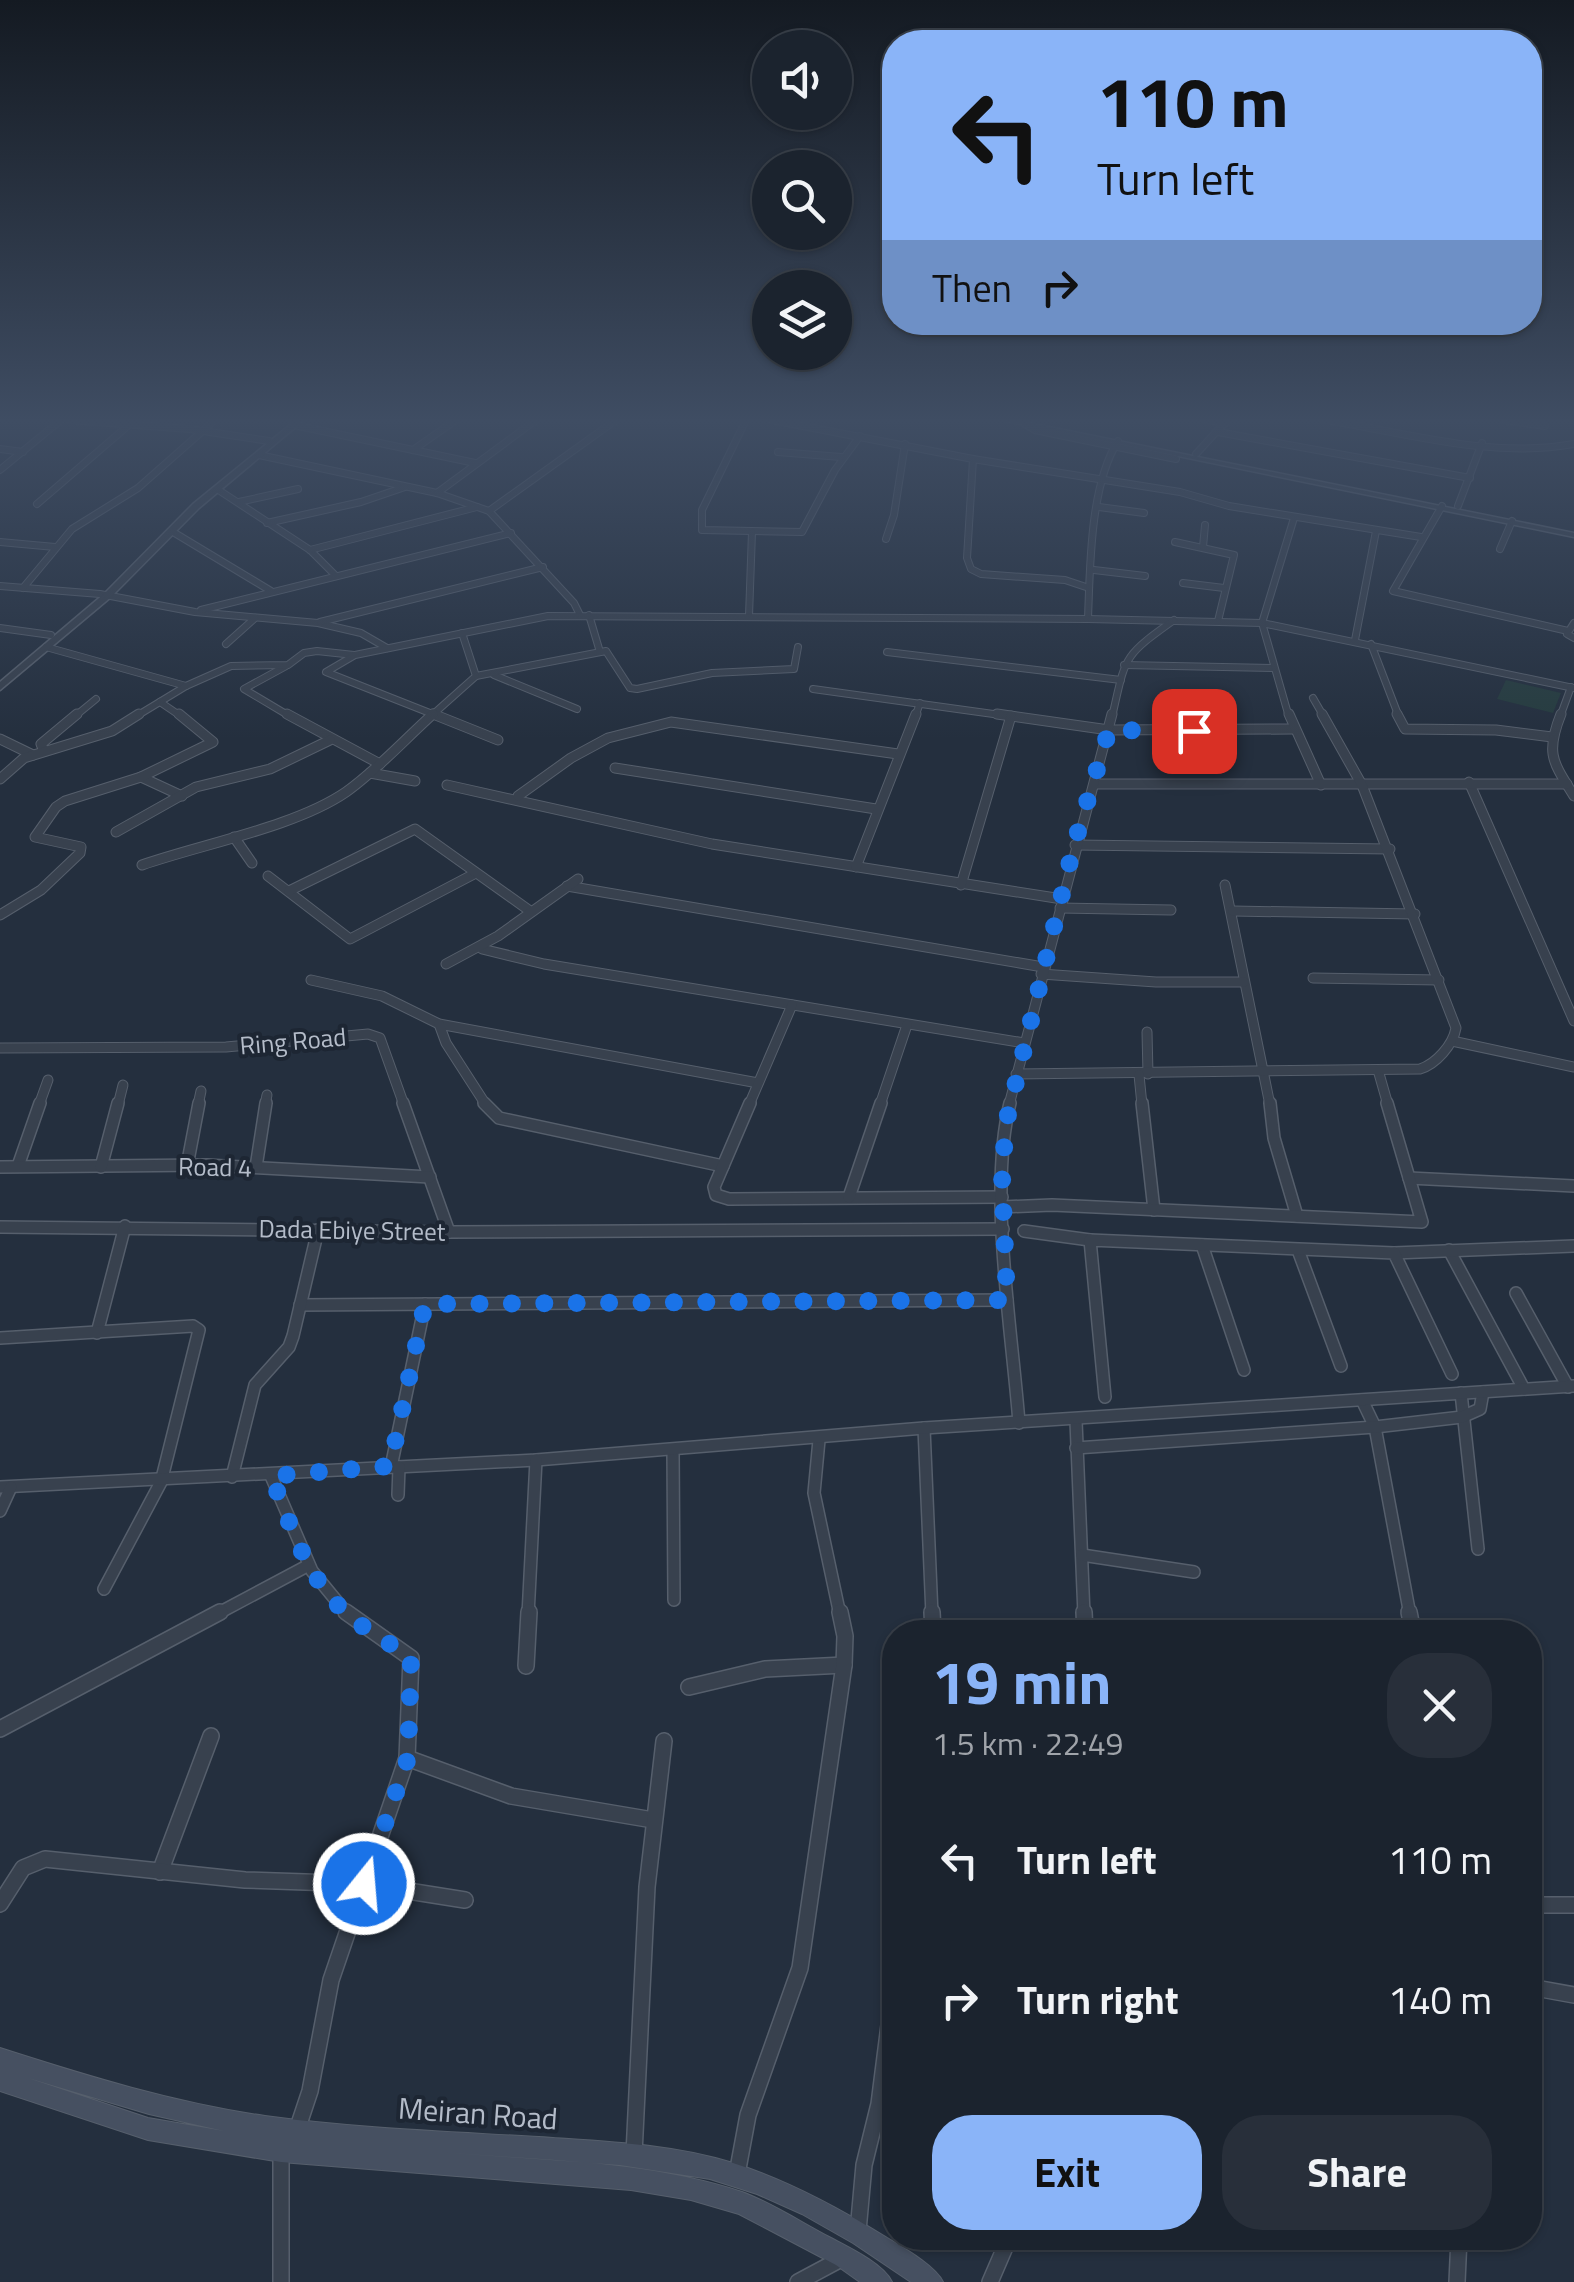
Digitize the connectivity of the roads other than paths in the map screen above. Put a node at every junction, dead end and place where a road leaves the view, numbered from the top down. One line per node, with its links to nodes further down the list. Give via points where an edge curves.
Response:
1 (75, 526): 28 (street)
2 (170, 526): 42 (street)
3 (179, 526): 20 (street)
4 (273, 526): 30 (street)
5 (400, 526): 30 (street)
6 (505, 526): 22 (street)
7 (700, 526): 21 (street)
8 (805, 526): 21 (street, via 802,532)
9 (890, 526): 25 (street)
10 (969, 526): 39 (street, via 971,569)
11 (1098, 526): 33 (street)
12 (1206, 526): 29 (street)
13 (1291, 526): 51 (street)
14 (1348, 526): 19 (street)
15 (1428, 526): 24 (street)
16 (1510, 526): 31 (street)
17 (1538, 526): 23 (street)
18 (1541, 526): 23 (street)
19 (1376, 531): 24 (street); 57 (street)
20 (173, 532): 41 (street); 42 (street)
21 (752, 532): 45 (street)
22 (512, 533): 32 (street); 34 (street)
23 (1574, 534)
24 (1421, 536): 56 (street, via 1393,592)
25 (886, 539)
26 (0, 542): 28 (street)
27 (1175, 542): 29 (street)
28 (55, 547): 38 (street)
29 (1203, 547): 40 (street, via 1234,555)
30 (310, 550): 34 (street)
31 (1500, 550)
32 (543, 567): 44 (street); 50 (street)
33 (1094, 570): 35 (street); 39 (street)
34 (336, 576): 41 (street)
35 (1145, 576)
36 (1182, 583): 40 (street)
37 (0, 586): 38 (street)
38 (23, 588): 42 (street)
39 (1089, 588): 47 (street)
40 (1224, 588): 49 (street)
41 (271, 590): 43 (street)
42 (104, 595): 43 (street); 55 (street); 60 (street)
43 (195, 612): 46 (street)
44 (584, 615): 45 (street); 54 (street); 63 (street)
45 (750, 616): 47 (street)
46 (254, 618): 50 (street); 58 (street)
47 (1088, 619): 48 (street)
48 (1174, 620): 49 (street); 67 (street, via 1133,649)
49 (1218, 621): 51 (street)
50 (318, 622): 62 (street)
51 (1262, 623): 57 (street); 68 (street)
52 (1574, 623): 56 (street)
53 (0, 628): 55 (street)
54 (462, 633): 62 (street); 70 (street)
55 (51, 635): 71 (street)
56 (1571, 635)
57 (1355, 640): 59 (street)
58 (226, 644)
59 (1371, 644): 75 (street); 86 (street, via 1406,729)
60 (46, 647): 73 (street); 74 (street)
61 (798, 647): 63 (street, via 794,669 712,673 637,690 609,653)
62 (387, 648): 65 (street)
63 (600, 652): 69 (street)
64 (887, 652): 72 (street)
65 (355, 655): 66 (street, via 311,651); 82 (street, via 326,672)
66 (288, 665): 73 (street, via 239,664); 88 (street, via 244,689)
67 (1124, 665): 68 (street); 72 (street)
68 (1273, 668): 84 (street)
69 (493, 675): 70 (street); 81 (street)
70 (476, 676): 82 (street)
71 (0, 678)
72 (1121, 680): 85 (street)
73 (186, 686): 79 (street)
74 (0, 687)
75 (1573, 688): 86 (street)
76 (813, 689): 80 (street)
77 (1313, 698): 104 (street)
78 (96, 699): 90 (street, via 41,744)
79 (160, 702): 90 (street, via 112,731); 96 (street, via 213,742)
80 (920, 704): 83 (street); 92 (street)
81 (577, 709)
82 (435, 714): 89 (street); 93 (street)
83 (1011, 716): 85 (street); 119 (street)
84 (1294, 729): 85 (street); 103 (street)
85 (1109, 730): 100 (street)
86 (1552, 736): 101 (street, via 1551,759)
87 (0, 738): 91 (street)
88 (330, 740): 93 (street); 105 (street, via 270,769)
89 (498, 740)
90 (44, 752): 91 (street)
91 (33, 754): 97 (street)
92 (898, 754): 106 (street, via 646,724 580,750); 108 (street)
93 (380, 764): 95 (street)
94 (616, 768): 108 (street)
95 (370, 774): 98 (street); 110 (street, via 330,800)
96 (141, 777): 105 (street); 128 (street, via 56,806 35,837 82,849 41,890)
97 (0, 779)
98 (415, 781)
99 (1469, 782): 101 (street); 104 (street); 137 (street)
100 (1096, 784): 103 (street); 111 (street)
101 (1567, 784): 107 (street)
102 (447, 785): 106 (street)
103 (1321, 785): 104 (street)
104 (1362, 785): 112 (street)
105 (182, 796): 109 (street)
106 (518, 796): 115 (street, via 624,827)
107 (1574, 796)
108 (876, 809): 115 (street)
109 (116, 832)
110 (234, 836): 113 (street); 114 (street)
111 (1074, 845): 112 (street); 123 (street)
112 (1390, 848): 127 (street)
113 (252, 863)
114 (142, 865)
115 (856, 868): 119 (street)
116 (474, 874): 122 (street, via 415,829); 122 (street, via 350,939); 126 (street)
117 (268, 876): 122 (street)
118 (578, 879): 121 (street)
119 (961, 885): 123 (street)
120 (1225, 885): 125 (street)
121 (567, 886): 126 (street); 131 (street)
122 (290, 892)
123 (1061, 904): 124 (street); 131 (street)
124 (1171, 910)
125 (1233, 910): 127 (street); 135 (street)
126 (530, 911): 129 (street)
127 (1416, 914): 134 (street)
128 (0, 915)
129 (482, 949): 130 (street); 136 (street)
130 (446, 964)
131 (1042, 970): 135 (street, via 1156,982); 142 (street)
132 (1313, 978): 134 (street)
133 (310, 980): 138 (street, via 382,996)
134 (1439, 980): 141 (street, via 1456,1028)
135 (1244, 982): 146 (street)
136 (792, 1005): 139 (street); 150 (street)
137 (1574, 1021)
138 (439, 1024): 150 (street); 158 (street, via 499,1118)
139 (907, 1025): 142 (street); 163 (street)
140 (1148, 1032): 148 (street)
141 (1452, 1042): 144 (street); 145 (street, via 1427,1067)
142 (1024, 1043): 147 (street)
143 (0, 1048): 160 (street, Ring Road, via 226,1047 368,1034 380,1038)
144 (1574, 1067)
145 (1378, 1070): 146 (street); 161 (street)
146 (1266, 1072): 148 (street); 166 (street, via 1274,1138)
147 (1016, 1074): 148 (street); 164 (street)
148 (1143, 1075): 165 (street)
149 (48, 1080): 154 (street)
150 (758, 1084): 158 (street)
151 (123, 1086): 155 (street)
152 (202, 1090): 156 (street)
153 (266, 1094): 157 (street)
154 (18, 1166): 155 (street, Road 4); 159 (street, Road 4)
155 (100, 1166): 156 (street, Road 4)
156 (187, 1166): 157 (street, Road 4)
157 (256, 1166): 160 (street, Road 4)
158 (723, 1166): 163 (street, via 714,1187 721,1199)
159 (0, 1167)
160 (430, 1177): 171 (street, Ring Road)
161 (1409, 1178): 162 (street); 166 (street, via 1422,1222)
162 (1574, 1186)
163 (849, 1197): 164 (street)
164 (1002, 1202): 165 (street); 170 (street)
165 (1154, 1210): 166 (street)
166 (1296, 1216)
167 (125, 1226): 168 (street, Dada Ebiye Street); 169 (street, Dada Ebiye Street); 183 (street)
168 (0, 1227)
169 (318, 1230): 171 (street, Dada Ebiye Street); 182 (street)
170 (1003, 1230): 171 (street, Dada Ebiye Street); 180 (street)
171 (449, 1232)
172 (1024, 1232): 173 (street)
173 (1090, 1240): 174 (street); 192 (street)
174 (1202, 1245): 176 (street); 186 (street)
175 (1574, 1246): 177 (street)
176 (1298, 1250): 178 (street); 185 (street)
177 (1450, 1250): 178 (street); 189 (street)
178 (1394, 1253): 187 (street)
179 (1516, 1293): 188 (street)
180 (1007, 1300): 181 (street); 196 (street)
181 (425, 1304): 182 (street); 203 (street)
182 (300, 1305): 205 (street, via 288,1347 254,1385)
183 (97, 1332): 184 (street); 206 (street, via 199,1330)
184 (0, 1338)
185 (1341, 1366)
186 (1244, 1370)
187 (1452, 1374)
188 (1571, 1386): 189 (street)
189 (1524, 1389): 191 (street)
190 (1462, 1392): 191 (street); 193 (street); 194 (street)
191 (1483, 1392): 194 (street, via 1480,1409)
192 (1105, 1397)
193 (1362, 1400): 195 (street); 197 (street)
194 (1462, 1417): 197 (street); 210 (street)
195 (1076, 1421): 196 (street); 200 (street)
196 (1019, 1423): 198 (street)
197 (1375, 1427): 200 (street); 218 (street)
198 (924, 1428): 199 (street); 216 (street)
199 (819, 1440): 201 (street); 219 (street, via 814,1493 845,1636)
200 (1076, 1448): 211 (street)
201 (674, 1450): 202 (street); 215 (street)
202 (536, 1460): 203 (street); 220 (street)
203 (395, 1467): 204 (street); 208 (street)
204 (271, 1476): 205 (street); 212 (street)
205 (232, 1477): 206 (street)
206 (160, 1482): 207 (street); 214 (street)
207 (6, 1487): 209 (street)
208 (398, 1495)
209 (0, 1511)
210 (1478, 1549)
211 (1082, 1555): 213 (street); 217 (street)
212 (307, 1566): 222 (street); 225 (street, via 355,1621 411,1658)
213 (1194, 1572)
214 (104, 1588)
215 (674, 1600)
216 (932, 1620)
217 (1084, 1620)
218 (1411, 1620)
219 (844, 1664): 221 (street, via 726,1673); 241 (street, via 800,1968 748,2115)
220 (526, 1666)
221 (689, 1688)
222 (0, 1728)
223 (211, 1736): 227 (street)
224 (664, 1742): 226 (street)
225 (408, 1758): 226 (street, via 511,1796); 228 (street)
226 (653, 1820): 240 (street)
227 (160, 1872): 228 (street); 230 (street, via 33,1860)
228 (364, 1884): 229 (street); 238 (street, via 332,1980)
229 (466, 1900)
230 (0, 1904)
231 (1542, 1905): 232 (street)
232 (1574, 1905)
233 (1542, 1989): 234 (street)
234 (1574, 1995)
235 (0, 2059): 238 (main road, Meiran Road, via 217,2118)
236 (0, 2080): 239 (main road, Meiran Road, via 148,2129)
237 (882, 2080): 242 (street)
238 (298, 2130): 240 (main road, Meiran Road)
239 (280, 2151): 247 (main road, Meiran Road, via 691,2189 743,2204); 248 (street)
240 (634, 2154): 241 (main road, Meiran Road)
241 (736, 2176): 242 (main road, Meiran Road)
242 (858, 2232): 243 (main road, Meiran Road)
243 (882, 2248)
244 (884, 2250): 251 (main road, Meiran Road)
245 (1003, 2250): 252 (street)
246 (1458, 2250): 253 (street)
247 (844, 2257): 249 (street); 250 (main road, Meiran Road)
248 (282, 2282)
249 (798, 2282)
250 (880, 2282)
251 (931, 2282)
252 (990, 2282)
253 (1457, 2282)

